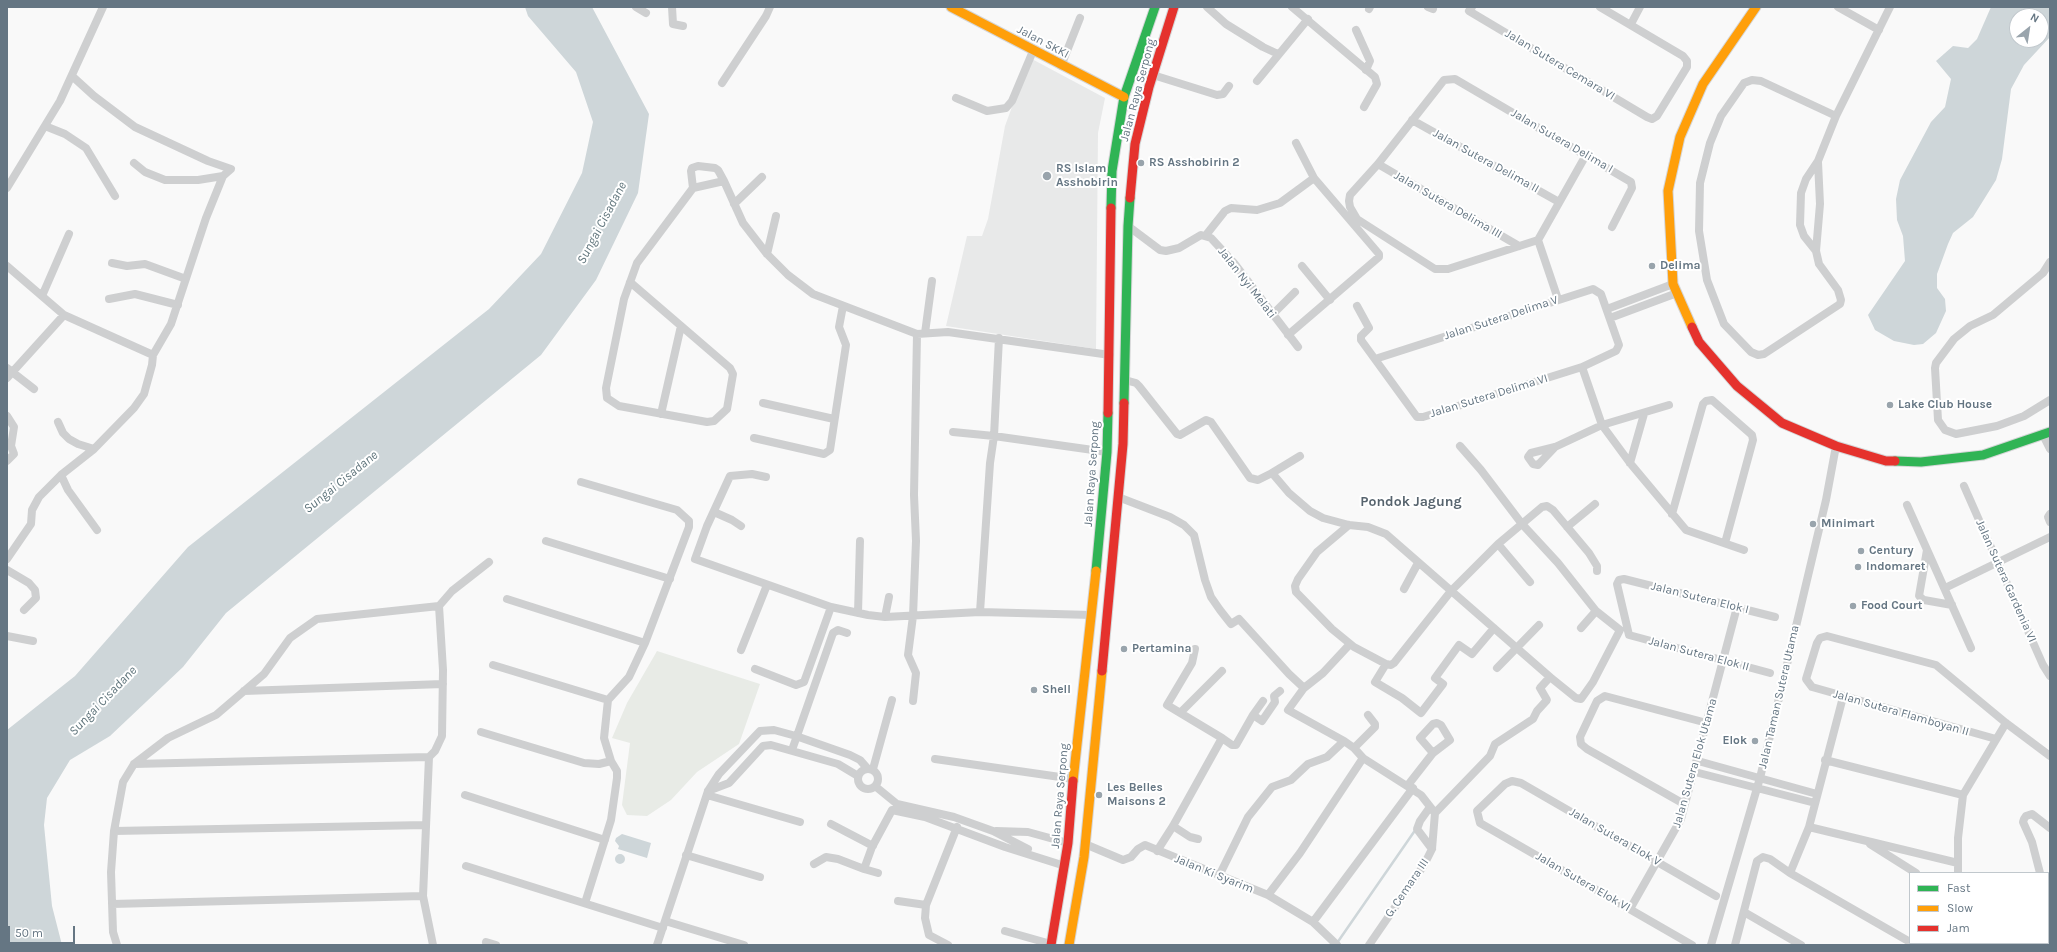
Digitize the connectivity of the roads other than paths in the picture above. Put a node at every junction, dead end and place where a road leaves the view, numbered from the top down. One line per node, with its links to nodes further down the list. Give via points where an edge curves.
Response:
1 (103, 7): 28 (street)
2 (636, 7): 16 (street)
3 (672, 7): 20 (street, via 673,24)
4 (770, 7): 30 (street)
5 (952, 7): 23 (main road, Jalan SKKI)
6 (1155, 7): 32 (main road, Jalan Raya Serpong)
7 (1174, 7): 27 (main road, Jalan Raya Serpong)
8 (1207, 7): 24 (street, via 1226,24)
9 (1292, 7): 18 (street)
10 (1600, 7): 19 (street)
11 (1640, 7): 19 (street)
12 (1756, 7): 70 (main road, via 1703,84 1680,137 1668,191)
13 (1838, 7): 22 (street)
14 (1890, 7): 22 (street)
15 (1470, 9): 19 (street, Jalan Sutera Cemara VI, via 1652,118 1657,116 1687,67 1687,61)
16 (646, 13)
17 (1080, 18): 25 (street)
18 (1308, 19): 24 (street); 26 (street)
19 (1631, 24)
20 (683, 26)
21 (1356, 30): 26 (street, via 1370,61)
22 (1879, 30): 35 (street)
23 (1033, 51): 25 (main road, Jalan SKKI); 33 (street, via 1012,101 1006,108 986,111)
24 (1278, 54): 29 (street)
25 (1061, 66): 32 (main road, Jalan SKKI)
26 (1366, 70): 34 (street, via 1375,77 1377,84)
27 (1153, 75): 31 (street, via 1217,95 1223,94); 53 (main road, Jalan Raya Serpong, via 1135,144)
28 (72, 76): 37 (street); 43 (street, via 135,127 231,169)
29 (1257, 81)
30 (722, 83)
31 (1229, 86)
32 (1124, 97): 58 (main road, Jalan Raya Serpong, via 1112,171)
33 (956, 98)
34 (1364, 107)
35 (1836, 116): 40 (street); 61 (street, via 1761,81 1752,80 1744,83 1721,116 1710,143 1700,183 1699,231 1707,280 1724,324 1751,352 1764,354 1840,304 1838,290 1819,264)
36 (1412, 120): 39 (street, Jalan Sutera Delima I, via 1444,80 1455,79); 42 (street); 50 (street, Jalan Sutera Delima II)
37 (45, 126): 47 (street); 49 (street, via 65,134 86,148)
38 (1296, 142): 45 (street)
39 (1586, 154): 50 (street); 54 (street, Jalan Sutera Delima I, via 1633,185)
40 (1818, 161): 61 (street, via 1820,204); 61 (street, via 1806,179 1802,193 1800,225 1804,236)
41 (134, 163): 43 (street, via 145,172 165,180 198,180)
42 (1378, 164): 60 (street, Jalan Sutera Delima III); 60 (street, via 1350,195 1350,207 1357,219 1435,269 1448,269)
43 (224, 176): 67 (street, via 206,218)
44 (762, 177): 51 (street)
45 (1314, 178): 56 (street, via 1280,203 1257,210 1231,208 1225,211); 76 (street, via 1379,254 1378,260)
46 (724, 181): 48 (street); 48 (street, via 715,168 698,166 692,168 691,172); 51 (street)
47 (7, 188)
48 (693, 188): 69 (street, via 637,263)
49 (115, 196)
50 (1559, 202): 57 (street)
51 (734, 204): 62 (street, via 743,223)
52 (776, 216): 62 (street)
53 (1128, 226): 56 (street, via 1160,250 1166,251 1179,248 1201,235); 59 (main road, Jalan Raya Serpong)
54 (1612, 227)
55 (69, 234): 73 (street)
56 (1206, 235): 82 (street, Jalan Nyi Melati, via 1234,263)
57 (1538, 240): 60 (street); 75 (street)
58 (1110, 242): 59 (main road); 90 (main road, Jalan Raya Serpong)
59 (1127, 245): 94 (main road, Jalan Raya Serpong)
60 (1519, 246)
61 (1816, 251)
62 (767, 254): 78 (street, via 800,286)
63 (2050, 262): 96 (street, via 2043,273 1993,315 1970,326 1954,339 1936,363 1938,420 1945,430 1956,434 1996,426 2024,416)
64 (112, 263): 67 (street, via 128,266 145,264)
65 (7, 266): 73 (street)
66 (1302, 266): 76 (street)
67 (186, 279): 77 (street)
68 (932, 280): 85 (street)
69 (630, 282): 84 (street); 99 (street, via 624,299 606,388 607,398 620,406)
70 (1673, 284): 72 (main road); 80 (street)
71 (1295, 292): 82 (street)
72 (1677, 293): 83 (street); 110 (main road, via 1699,342 1737,386 1782,423)
73 (42, 296): 81 (street)
74 (109, 299): 77 (street, via 135,294)
75 (1558, 299): 80 (street, Jalan Sutera Delima V, via 1593,289 1601,294); 91 (street, Jalan Sutera Delima V)
76 (1330, 300): 86 (street)
77 (178, 305): 89 (street, via 171,324)
78 (843, 306): 85 (street); 102 (street, via 839,327 846,345)
79 (1357, 306): 91 (street, Jalan Sutera Delima VI, via 1369,328 1361,336 1361,340)
80 (1607, 308): 83 (street, Jalan Sutera Delima V)
81 (64, 315): 89 (street); 93 (street)
82 (1272, 315): 86 (street, Jalan Nyi Melati)
83 (1610, 318): 92 (street, Jalan Sutera Delima VI, via 1618,348)
84 (681, 326): 99 (street); 99 (street, via 730,368 733,374 727,409 711,422)
85 (921, 334): 87 (street, via 948,332); 165 (street)
86 (1288, 335): 88 (street, Jalan Nyi Melati)
87 (999, 338): 90 (street); 107 (street)
88 (1298, 347)
89 (153, 355): 112 (street, via 144,394 134,408)
90 (1110, 355): 114 (main road, Jalan Raya Serpong)
91 (1375, 359): 92 (street, Jalan Sutera Delima VI, via 1417,417)
92 (1582, 367): 104 (street)
93 (9, 373): 95 (street)
94 (1125, 380): 118 (street, via 1139,386 1175,432 1180,435 1209,420 1250,478 1258,480); 123 (main road, Jalan Raya Serpong)
95 (34, 389)
96 (2050, 400)
97 (763, 403): 102 (street)
98 (1669, 405): 100 (street)
99 (661, 414)
100 (1644, 414): 104 (street); 117 (street)
101 (7, 416): 116 (street, via 14,427 11,446 14,454)
102 (834, 419): 108 (street, via 832,444 830,450 824,454)
103 (58, 422): 112 (street, via 69,439)
104 (1602, 425): 111 (street); 117 (street)
105 (953, 432): 107 (street)
106 (2047, 434): 110 (main road, via 1983,455 1921,462 1886,462); 113 (street)
107 (994, 436): 114 (street); 162 (street)
108 (754, 438)
109 (1460, 446): 130 (street)
110 (1836, 446): 223 (street, Jalan Taman Sutera Utama, via 1826,500)
111 (1555, 447)
112 (94, 449): 119 (street)
113 (2050, 449)
114 (1106, 452): 164 (main road, Jalan Raya Serpong)
115 (1300, 456): 118 (street)
116 (7, 461)
117 (1630, 463): 127 (street)
118 (1272, 473): 131 (street, via 1288,493 1310,510 1323,518)
119 (61, 475): 134 (street, via 68,490); 142 (street, via 39,497 32,510 31,524)
120 (766, 477): 126 (street, via 752,474 730,476)
121 (581, 482): 148 (street, via 677,510 683,514 689,521 689,527)
122 (1964, 486): 143 (street, Jalan Sutera Gardenia VI)
123 (1118, 497): 191 (street, via 1170,517 1194,535 1199,547 1205,580 1211,597 1220,610 1231,624 1239,619); 249 (main road, Jalan Raya Serpong)
124 (1595, 504): 133 (street)
125 (1907, 505): 141 (street)
126 (714, 512): 132 (street); 150 (street, via 695,559)
127 (1672, 514): 138 (street, via 1690,533); 138 (street, via 1703,404 1712,400 1752,435)
128 (2050, 515): 129 (street)
129 (2050, 522)
130 (1522, 524): 133 (street, via 1542,507 1547,506); 139 (street); 161 (street, via 1558,563)
131 (1349, 525): 145 (street, via 1368,527 1386,534); 176 (street, via 1318,552 1295,586 1296,592)
132 (741, 526)
133 (1567, 527): 147 (street, via 1589,553 1597,566)
134 (97, 530)
135 (2050, 537): 143 (street)
136 (546, 541): 148 (street)
137 (860, 541): 163 (street)
138 (1725, 543): 140 (street)
139 (1498, 544): 149 (street); 153 (street)
140 (1744, 550)
141 (1927, 550): 151 (street); 156 (street, via 1919,596 1924,600)
142 (7, 559)
143 (1998, 561): 151 (street); 188 (street, Jalan Sutera Gardenia VI, via 2043,666)
144 (489, 562): 157 (street, via 452,591)
145 (1418, 563): 152 (street); 153 (street)
146 (7, 570): 160 (street, via 29,583 35,590 36,598)
147 (1597, 571)
148 (670, 579): 175 (street)
149 (1530, 582)
150 (767, 585): 158 (street); 180 (street)
151 (1945, 588): 156 (street)
152 (1404, 589)
153 (1451, 591): 169 (street); 182 (street, via 1394,663)
154 (889, 597): 166 (street)
155 (508, 599): 175 (street)
156 (1952, 605): 178 (street)
157 (439, 606): 190 (street); 193 (street, via 317,619 290,638 264,674)
158 (831, 607): 163 (street); 185 (street, via 804,682 796,685)
159 (1737, 608): 167 (street, Jalan Sutera Elok I); 172 (street, Jalan Sutera Elok I, via 1624,579 1619,580 1617,584); 181 (street, Jalan Sutera Elok Utama)
160 (24, 610)
161 (1596, 611): 170 (street); 189 (street, via 1620,630 1581,699 1576,698)
162 (980, 612): 164 (street); 165 (street)
163 (858, 614): 166 (street)
164 (1092, 615): 224 (main road, Jalan Raya Serpong)
165 (912, 616): 166 (street); 197 (street, via 908,655 916,673)
166 (886, 617)
167 (1776, 617)
168 (1539, 625): 177 (street)
169 (1494, 628): 177 (street); 182 (street, via 1472,654 1459,645 1435,678 1443,684 1421,713 1375,682)
170 (1581, 628)
171 (847, 633): 205 (street, via 838,630 833,633)
172 (1629, 635): 181 (street, Jalan Sutera Elok II)
173 (7, 636): 174 (street)
174 (33, 641)
175 (646, 643): 195 (street, via 628,677)
176 (1350, 644): 182 (street); 191 (street, via 1323,673)
177 (1516, 648): 184 (street); 189 (street)
178 (1971, 648)
179 (1195, 649): 199 (street, via 1192,663 1167,705)
180 (741, 650)
181 (1724, 662): 187 (street, Jalan Sutera Elok II); 202 (street, Jalan Sutera Elok Utama)
182 (1386, 664)
183 (493, 665): 195 (street)
184 (1497, 668)
185 (756, 669)
186 (1222, 671): 199 (street)
187 (1770, 673)
188 (2050, 676)
189 (1550, 677): 234 (street, via 1540,688 1547,700 1533,719 1494,744 1490,756)
190 (443, 684): 193 (street); 213 (street, via 442,736)
191 (1304, 688): 208 (street, via 1288,710)
192 (1280, 691): 200 (street, via 1274,696 1275,702 1262,721)
193 (244, 692): 219 (street, via 216,715 168,738)
194 (1843, 697): 203 (street, Jalan Sutera Flamboyan II, via 1812,687 1806,679 1820,638 1827,636 1936,665); 207 (street, Jalan Sutera Flamboyan II); 216 (street)
195 (608, 700): 217 (street, via 604,738)
196 (892, 700): 220 (street)
197 (913, 701)
198 (1263, 701): 200 (street)
199 (1180, 713): 206 (street)
200 (1253, 715): 206 (street, via 1236,745)
201 (1368, 716): 209 (street, via 1375,727)
202 (1708, 723): 218 (street, Jalan Sutera Elok Utama); 233 (street, via 1602,697 1597,701 1580,737 1581,744)
203 (2006, 723): 207 (street); 212 (street)
204 (481, 732): 217 (street, via 584,763 599,764)
205 (796, 736): 210 (street); 220 (street, via 850,755); 228 (street, via 774,730 760,731 719,774)
206 (1222, 738): 239 (street)
207 (1996, 739): 231 (street)
208 (1344, 741): 209 (street); 265 (street, via 1326,757 1308,764 1291,780 1272,786 1248,817)
209 (1354, 748): 214 (street)
210 (792, 750): 222 (street, via 838,764); 228 (street, via 771,745 763,746 729,783)
211 (1433, 753): 226 (street)
212 (2050, 756)
213 (429, 757): 219 (street); 238 (street)
214 (1363, 758): 226 (street); 267 (street, via 1300,853)
215 (935, 759): 224 (street)
216 (1825, 760): 229 (street); 231 (street)
217 (611, 761): 246 (street, via 617,771 617,778 611,820)
218 (1698, 761): 221 (street, Jalan Sutera Elok Utama); 223 (street)
219 (134, 764): 243 (street, via 123,782)
220 (870, 769): 222 (street, via 862,770); 225 (street, via 878,777)
221 (1695, 772): 227 (street); 233 (street, Jalan Sutera Elok Utama)
222 (858, 776): 225 (street, via 863,788 872,789)
223 (1760, 778): 227 (street, Jalan Taman Sutera Utama); 229 (street)
224 (1074, 779): 247 (main road, Jalan Raya Serpong)
225 (875, 786): 244 (street, via 898,804 930,810)
226 (1410, 787): 234 (street, via 1422,795); 278 (street)
227 (1757, 788): 232 (street); 294 (street, Jalan Taman Sutera Utama)
228 (708, 793): 236 (street); 253 (street)
229 (1817, 794): 232 (street)
230 (465, 795): 246 (street)
231 (1963, 795): 256 (street)
232 (1814, 803): 241 (street)
233 (1684, 804): 254 (street, Jalan Sutera Elok Utama, via 1677,829)
234 (1433, 810): 251 (street, G. Cemara III); 251 (street, via 1417,827)
235 (1477, 817): 254 (street, Jalan Sutera Elok V, via 1477,811 1505,784 1512,781 1521,783); 276 (street, Jalan Sutera Elok VI, via 1480,823)
236 (800, 822)
237 (831, 824): 250 (street)
238 (426, 825): 243 (street); 268 (street)
239 (1173, 826): 245 (street); 252 (street)
240 (957, 827): 250 (street, via 892,810); 255 (street, via 1005,847); 275 (street)
241 (1809, 827): 248 (street); 264 (street)
242 (2050, 828): 262 (street, via 2032,814 2024,819)
243 (114, 831): 274 (street)
244 (993, 831): 247 (street, via 1028,832); 255 (street, via 1025,849)
245 (1198, 839)
246 (605, 840): 273 (street)
247 (1068, 842): 255 (main road, Jalan Raya Serpong)
248 (1866, 842): 256 (street); 260 (street)
249 (1085, 844): 252 (street, Jalan Ki Syarim, via 1123,860 1144,846); 272 (main road, Jalan Raya Serpong)
250 (873, 846): 259 (street)
251 (1432, 849): 292 (street, G. Cemara III, via 1424,865)
252 (1157, 851): 265 (street, Jalan Ki Syarim)
253 (686, 855): 266 (street); 279 (street)
254 (1657, 861): 269 (street, Jalan Sutera Elok V); 276 (street, Jalan Sutera Elok Utama)
255 (1065, 863): 270 (main road, Jalan Raya Serpong)
256 (1958, 863): 261 (street)
257 (814, 864): 259 (street, via 826,857)
258 (466, 866): 273 (street)
259 (864, 869): 263 (street)
260 (1914, 872)
261 (1958, 872)
262 (2040, 872)
263 (878, 873)
264 (1790, 873): 277 (street, via 1767,857 1757,861); 281 (street)
265 (1219, 876): 267 (street, Jalan Ki Syarim)
266 (760, 877)
267 (1268, 895): 278 (street, Jalan Ki Syarim)
268 (423, 896): 274 (street); 284 (street)
269 (1716, 896)
270 (1059, 898): 272 (main road); 289 (main road, Jalan Raya Serpong)
271 (898, 901): 275 (street)
272 (1076, 902): 290 (main road, Jalan Raya Serpong)
273 (585, 903): 279 (street)
274 (112, 904): 283 (street, via 113,932)
275 (926, 905): 288 (street, via 925,918 929,935)
276 (1630, 909): 293 (street, Jalan Sutera Elok VI)
277 (1744, 912): 295 (street); 296 (street)
278 (1313, 922): 291 (street, Jalan Ki Syarim)
279 (664, 924): 286 (street); 287 (street)
280 (1005, 931): 289 (street)
281 (1909, 941)
282 (486, 942): 285 (street)
283 (117, 945)
284 (433, 945)
285 (496, 945)
286 (657, 945)
287 (744, 945)
288 (948, 945)
289 (1051, 945)
290 (1069, 945)
291 (1337, 945)
292 (1369, 945)
293 (1692, 945)
294 (1711, 945)
295 (1735, 945)
296 (1801, 945)

